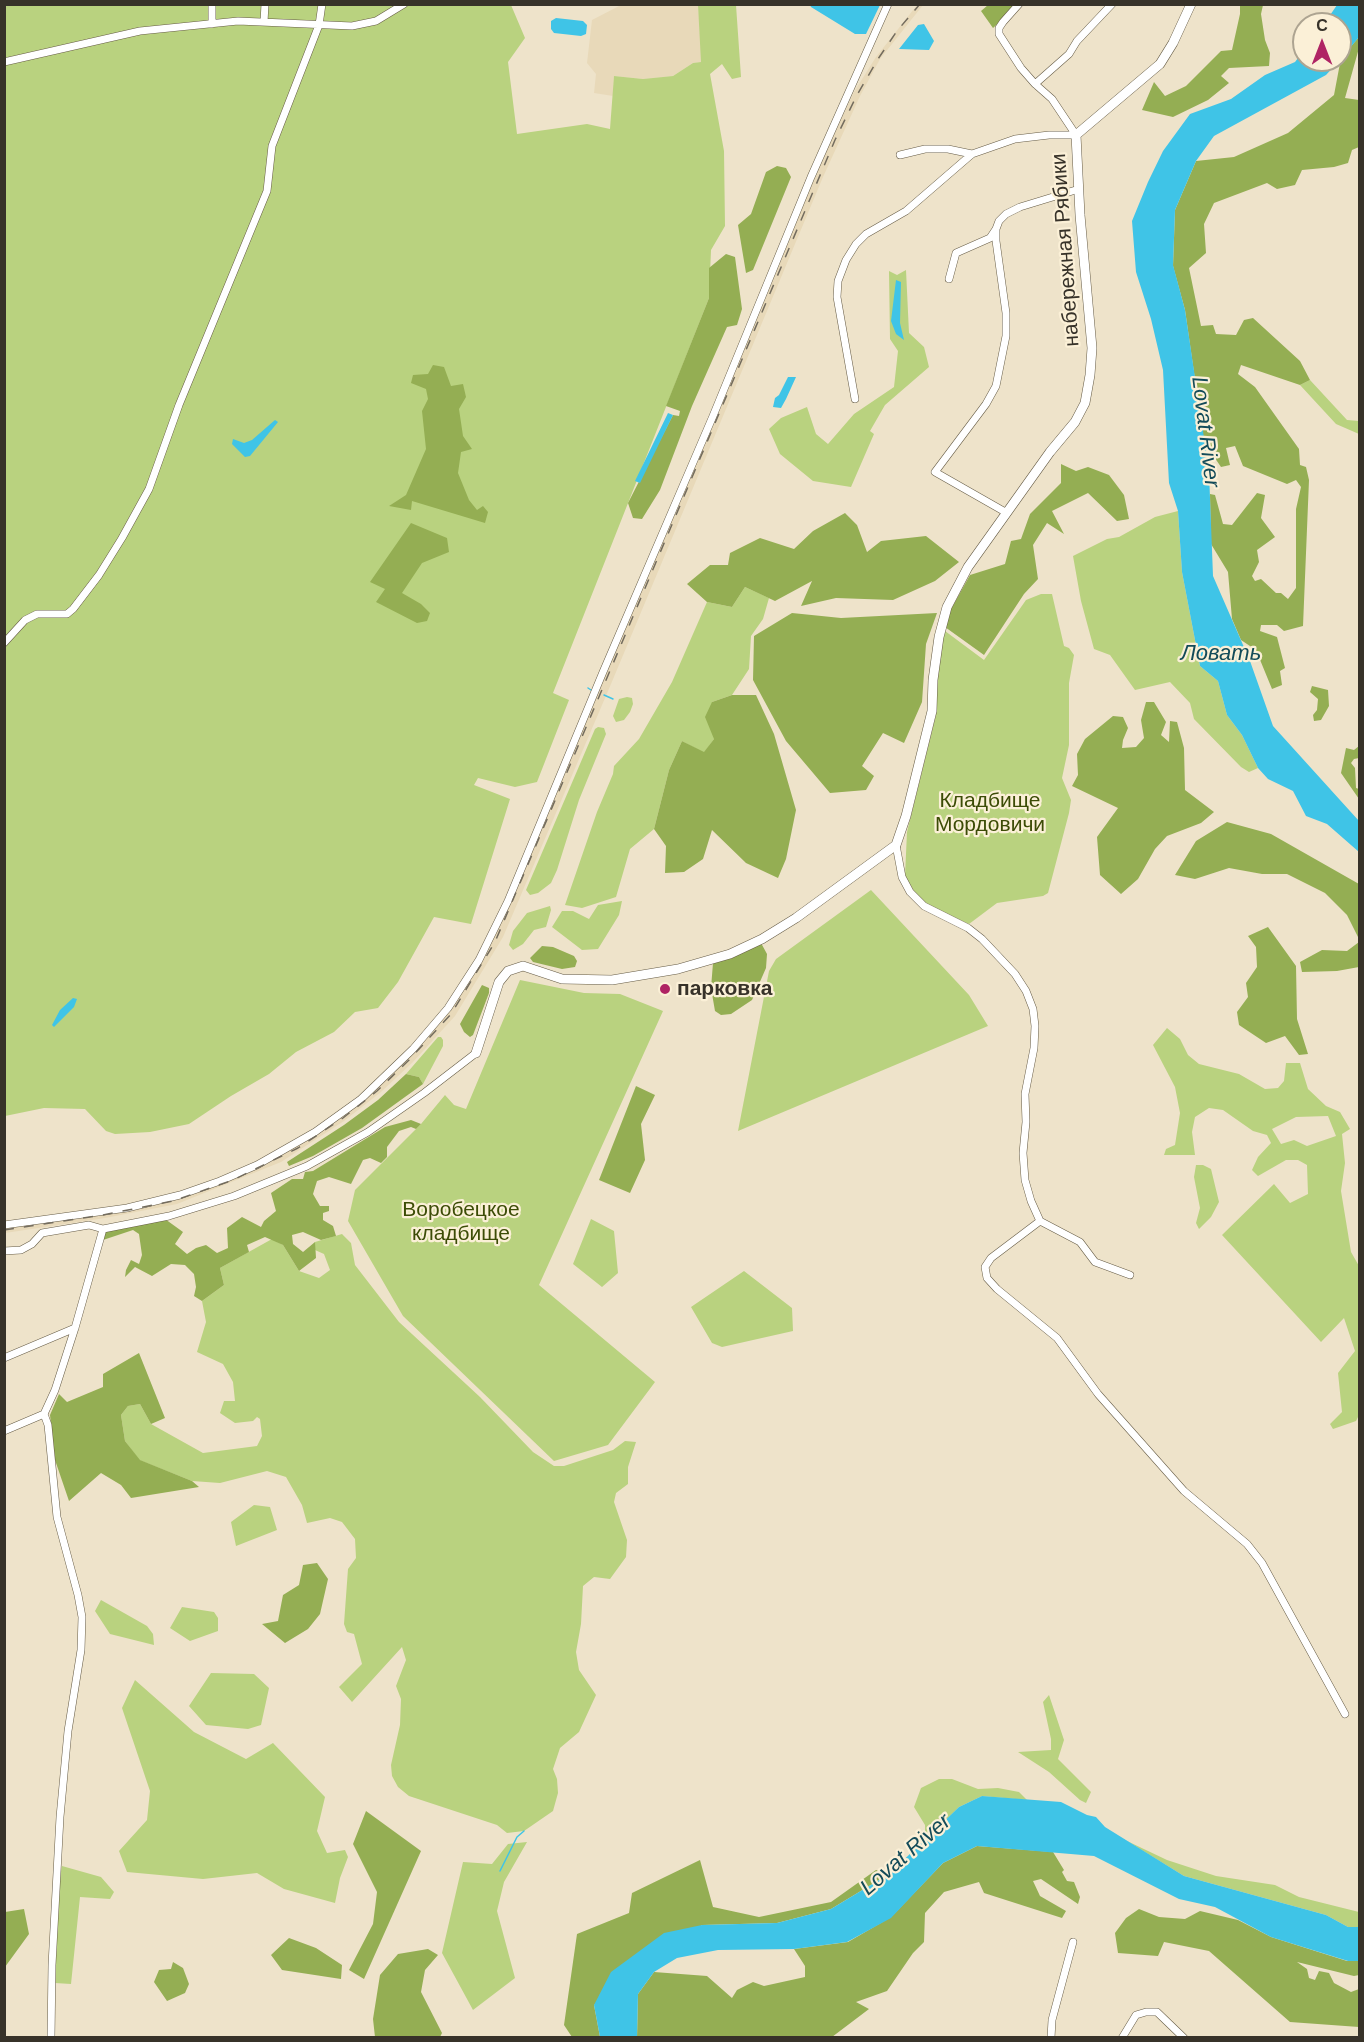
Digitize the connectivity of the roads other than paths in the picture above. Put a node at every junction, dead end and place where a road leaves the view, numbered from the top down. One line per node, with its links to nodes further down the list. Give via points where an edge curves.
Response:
1 (212, 4): 10 (street)
2 (265, 4): 9 (street)
3 (322, 4): 11 (street)
4 (404, 4): 11 (street, via 376,21 352,26)
5 (888, 4): 26 (street, via 811,177 508,901 479,960 448,1008 413,1049 361,1099 315,1132 257,1165 180,1195 127,1208)
6 (1019, 4): 13 (street, via 999,28 999,34)
7 (1112, 4): 13 (street, via 1069,54)
8 (1191, 4): 14 (street, набережная Рябики, via 1160,64)
9 (264, 22): 10 (street); 11 (street)
10 (212, 24): 12 (street, via 140,30)
11 (319, 25): 22 (street, via 272,146 267,191 148,489 122,538 74,609 67,614 37,614 25,620)
12 (4, 62)
13 (1035, 84): 14 (street, via 1052,99)
14 (1076, 135): 15 (street, via 1015,139); 17 (street, набережная Рябики)
15 (972, 154): 16 (street, via 925,149); 20 (street, via 906,211 866,234 846,260 837,297)
16 (900, 155)
17 (1078, 189): 18 (street, via 1020,207 1006,214); 21 (street, набережная Рябики, via 1092,348 1085,403)
18 (996, 229): 19 (street, via 990,238 956,253); 21 (street, via 1006,336 996,386 936,472)
19 (949, 279)
20 (855, 399)
21 (1006, 513): 23 (street, набережная Рябики, via 946,607 933,680 932,711)
22 (4, 643)
23 (896, 845): 24 (street, via 796,918 730,954 678,969 612,980 562,979 523,966 508,971 499,982); 25 (street, via 902,877 910,892 924,906 982,939 1016,974 1033,1009 1034,1048 1025,1094 1023,1153 1024,1180)
24 (476, 1053): 27 (street, via 368,1132 307,1166 234,1196 169,1216)
25 (1040, 1221): 29 (street, via 1080,1242 1095,1262); 34 (street, via 991,1258 985,1267 987,1278 1057,1338 1098,1394 1184,1491 1247,1544 1262,1563)
26 (4, 1225)
27 (103, 1229): 28 (street, via 89,1225 42,1233 21,1250); 30 (street)
28 (4, 1251)
29 (1130, 1275)
30 (75, 1328): 31 (street); 32 (street)
31 (4, 1358)
32 (44, 1414): 33 (street); 36 (street, via 57,1517 82,1617 60,1817)
33 (4, 1431)
34 (1345, 1714)
35 (1073, 1942): 37 (street, via 1061,1980)
36 (51, 2037)
37 (1051, 2037)
38 (1122, 2037): 39 (street, via 1136,2015 1146,2012 1157,2012)
39 (1184, 2037)

